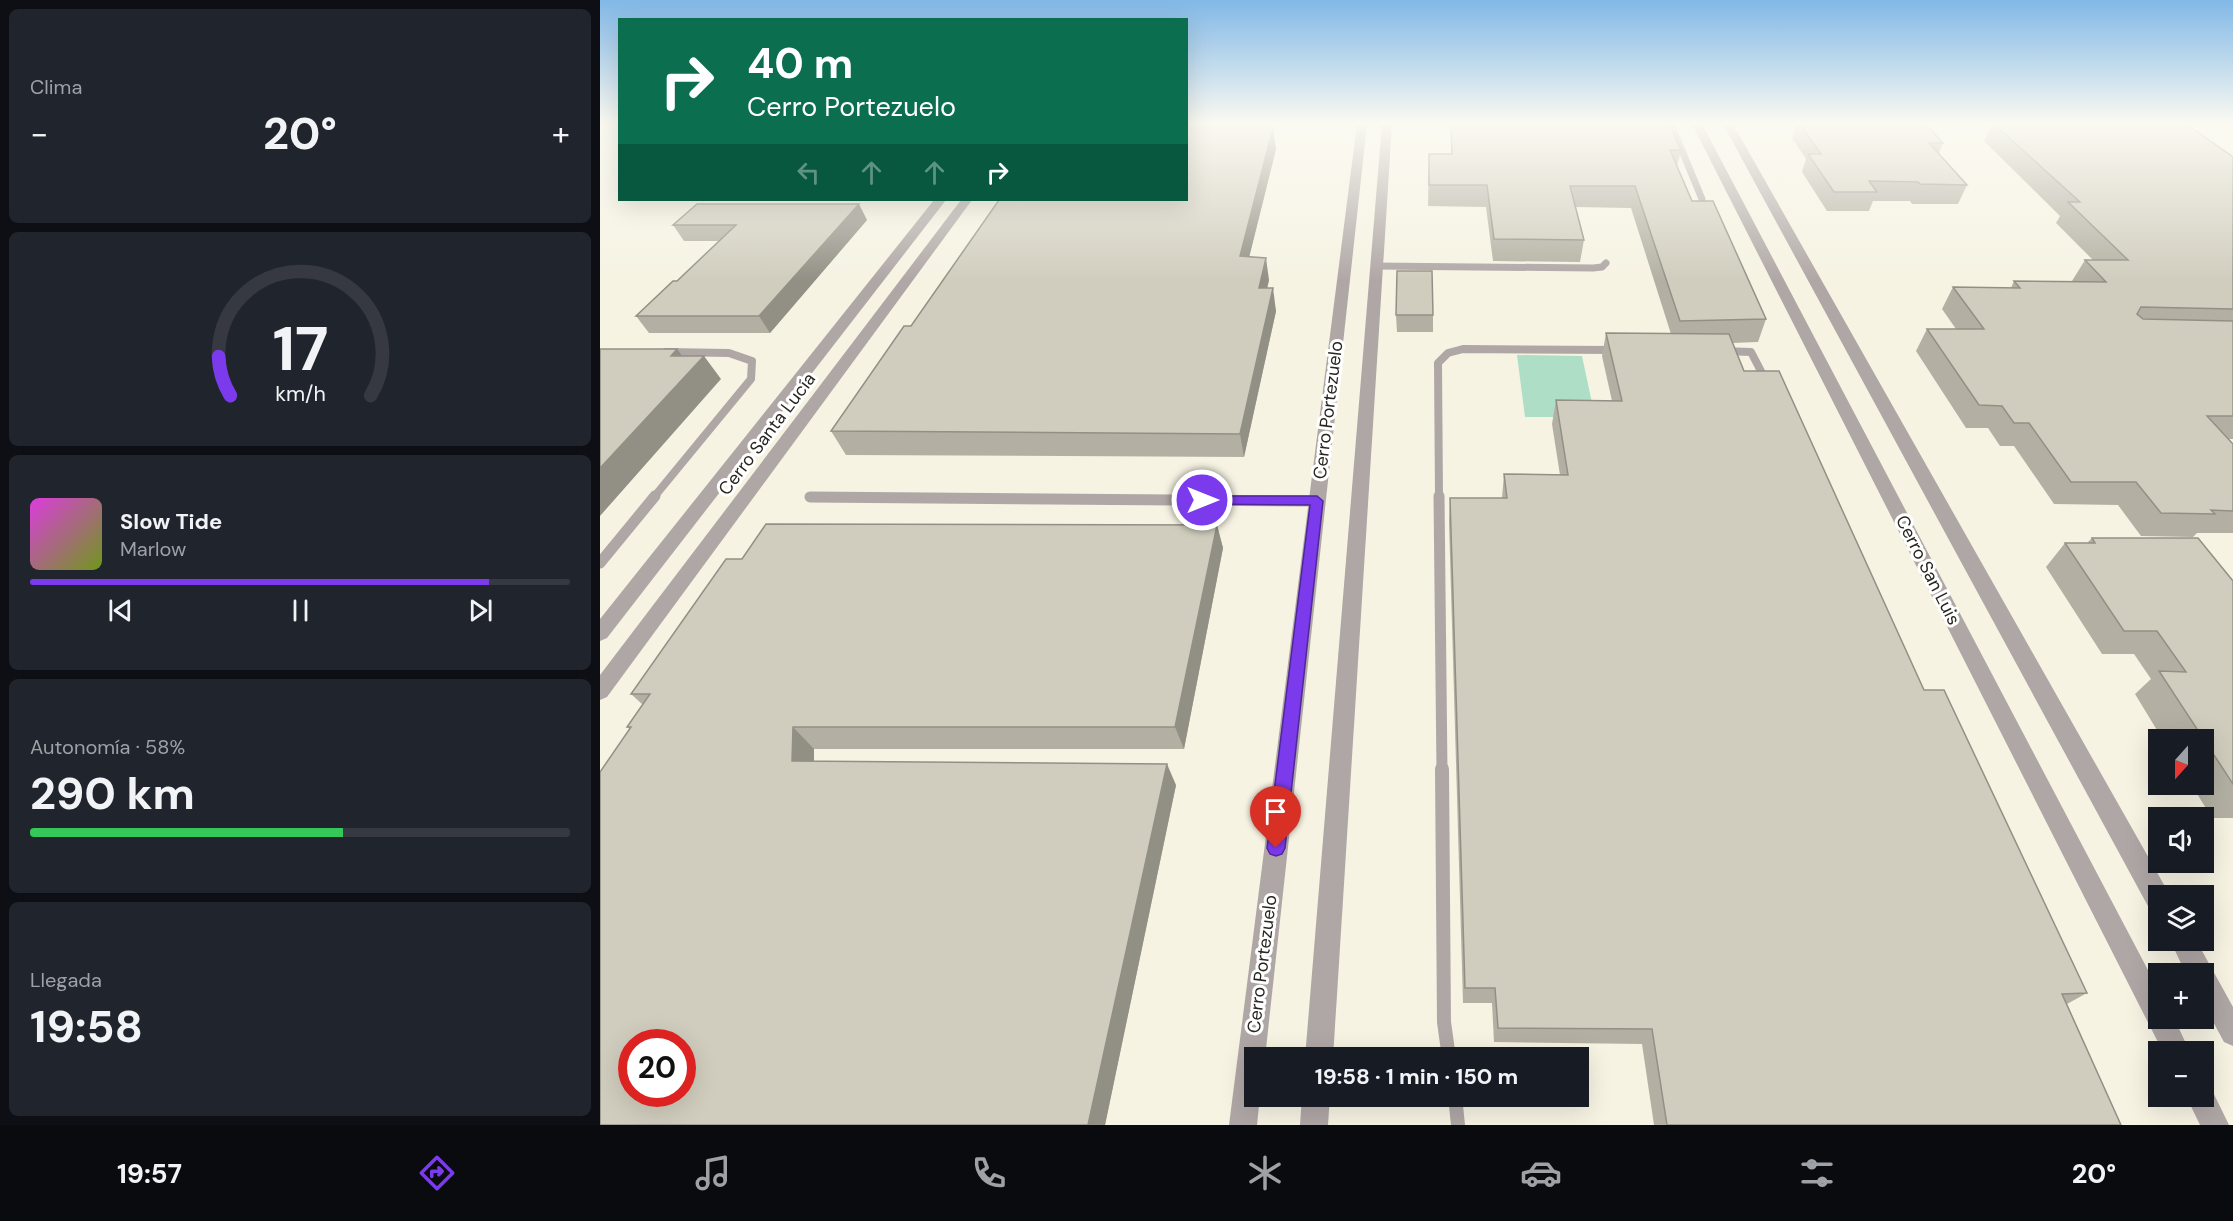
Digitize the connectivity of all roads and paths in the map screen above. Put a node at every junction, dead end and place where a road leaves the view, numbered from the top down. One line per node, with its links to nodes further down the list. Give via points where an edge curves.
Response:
1 (1356, 176): 16 (street, Cerro Portezuelo)
2 (1383, 176): 10 (street, Cerro Portezuelo)
3 (1693, 176): 6 (lane)
4 (1724, 176): 21 (street, Cerro San Luis)
5 (1757, 176): 20 (street)
6 (1702, 199)
7 (939, 201): 18 (street, Cerro Santa Lucía)
8 (965, 201): 19 (street, Cerro Santa Lucía)
9 (1606, 263): 10 (lane, via 1593,268)
10 (1376, 266): 24 (street, Cerro Portezuelo)
11 (1627, 350): 25 (lane, via 1463,349 1448,352 1438,363 1444,1022)
12 (1708, 350): 14 (lane, via 1751,352)
13 (658, 352): 17 (lane, via 729,353 752,361 751,379)
14 (1763, 375)
15 (810, 497): 16 (lane)
16 (1317, 501): 29 (street, Cerro Portezuelo)
17 (600, 563)
18 (600, 633)
19 (600, 691)
20 (2150, 885)
21 (2148, 996)
22 (2214, 998): 23 (street)
23 (2233, 1033)
24 (1320, 1047)
25 (1447, 1047)
26 (1315, 1107): 30 (street)
27 (1456, 1107): 31 (lane)
28 (2206, 1107): 32 (street)
29 (1243, 1125)
30 (1314, 1125)
31 (1458, 1125)
32 (2215, 1125)

